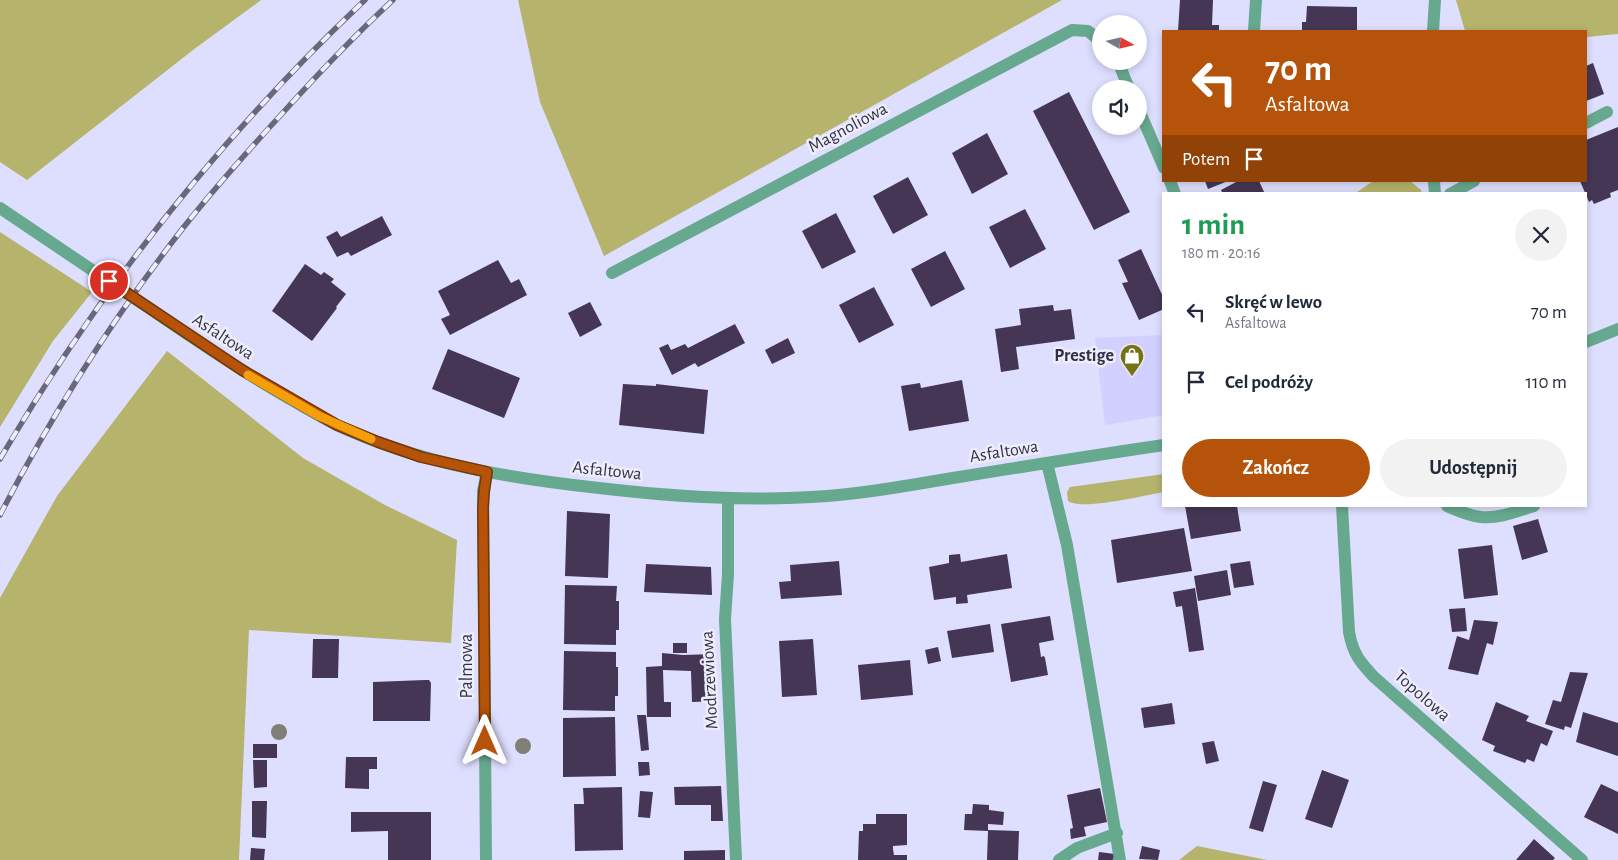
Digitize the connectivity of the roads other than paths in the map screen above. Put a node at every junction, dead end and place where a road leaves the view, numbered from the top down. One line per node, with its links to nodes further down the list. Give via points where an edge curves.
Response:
1 (1256, 0): 3 (street)
2 (1435, 0): 4 (street)
3 (1254, 30)
4 (1434, 30)
5 (1092, 34): 13 (street, Magnoliowa, via 1072,30)
6 (1607, 112): 7 (street)
7 (1587, 122)
8 (1147, 129): 9 (street)
9 (1162, 163)
10 (1472, 182): 11 (street)
11 (1454, 192)
12 (0, 208): 18 (street, Asfaltowa, bridge, via 242,370 337,425 414,455)
13 (612, 273)
14 (1618, 329): 15 (street)
15 (1587, 342)
16 (1162, 445): 17 (street, Asfaltowa)
17 (1047, 463): 19 (street, Asfaltowa, via 854,493); 23 (street, via 1067,545)
18 (487, 472): 19 (street, Asfaltowa, via 633,492); 24 (street, Palmowa, via 483,508)
19 (728, 498): 25 (street, Modrzewiowa, via 728,574 724,618)
20 (1342, 507): 28 (street, Topolowa, via 1349,632 1355,655 1374,677)
21 (1450, 507): 22 (street, via 1478,518 1494,518)
22 (1531, 507)
23 (1117, 833): 26 (street, via 1077,848); 27 (street)
24 (486, 860)
25 (736, 860)
26 (1059, 860)
27 (1120, 860)
28 (1582, 860)

